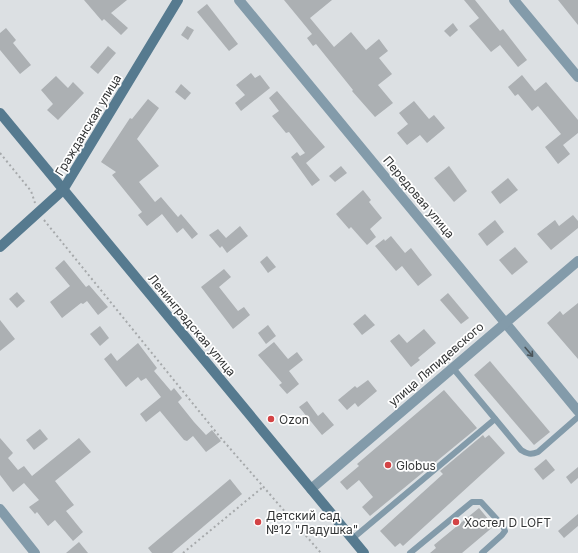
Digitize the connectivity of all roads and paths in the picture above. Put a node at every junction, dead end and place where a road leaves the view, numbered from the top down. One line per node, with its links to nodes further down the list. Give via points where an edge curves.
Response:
1 (178, 0): 7 (street, Гражданская улица)
2 (239, 0): 11 (street, Передовая улица)
3 (514, 0): 4 (street)
4 (578, 77)
5 (0, 114): 7 (street, Ленинградская улица)
6 (0, 153): 8 (path, via 31,191)
7 (63, 190): 8 (street, Гражданская улица); 17 (street, Ленинградская улица)
8 (38, 214): 9 (street, Гражданская улица); 16 (path)
9 (0, 247)
10 (578, 260): 11 (street, улица Ляпидевского)
11 (504, 322): 12 (street, улица Ляпидевского); 13 (street, Передовая улица, one-way to 13)
12 (452, 367): 15 (lane); 17 (street, улица Ляпидевского)
13 (578, 411)
14 (578, 417): 15 (lane, via 538,452 532,454 521,450)
15 (495, 419): 19 (lane)
16 (263, 486): 21 (path); 22 (path)
17 (311, 489): 19 (street, Ленинградская улица)
18 (0, 509): 20 (street)
19 (352, 539): 23 (street, Ленинградская улица)
20 (35, 553)
21 (182, 553)
22 (321, 553)
23 (364, 553)
24 (410, 553): 25 (lane, via 472,502 478,501 505,531)
25 (482, 553)

